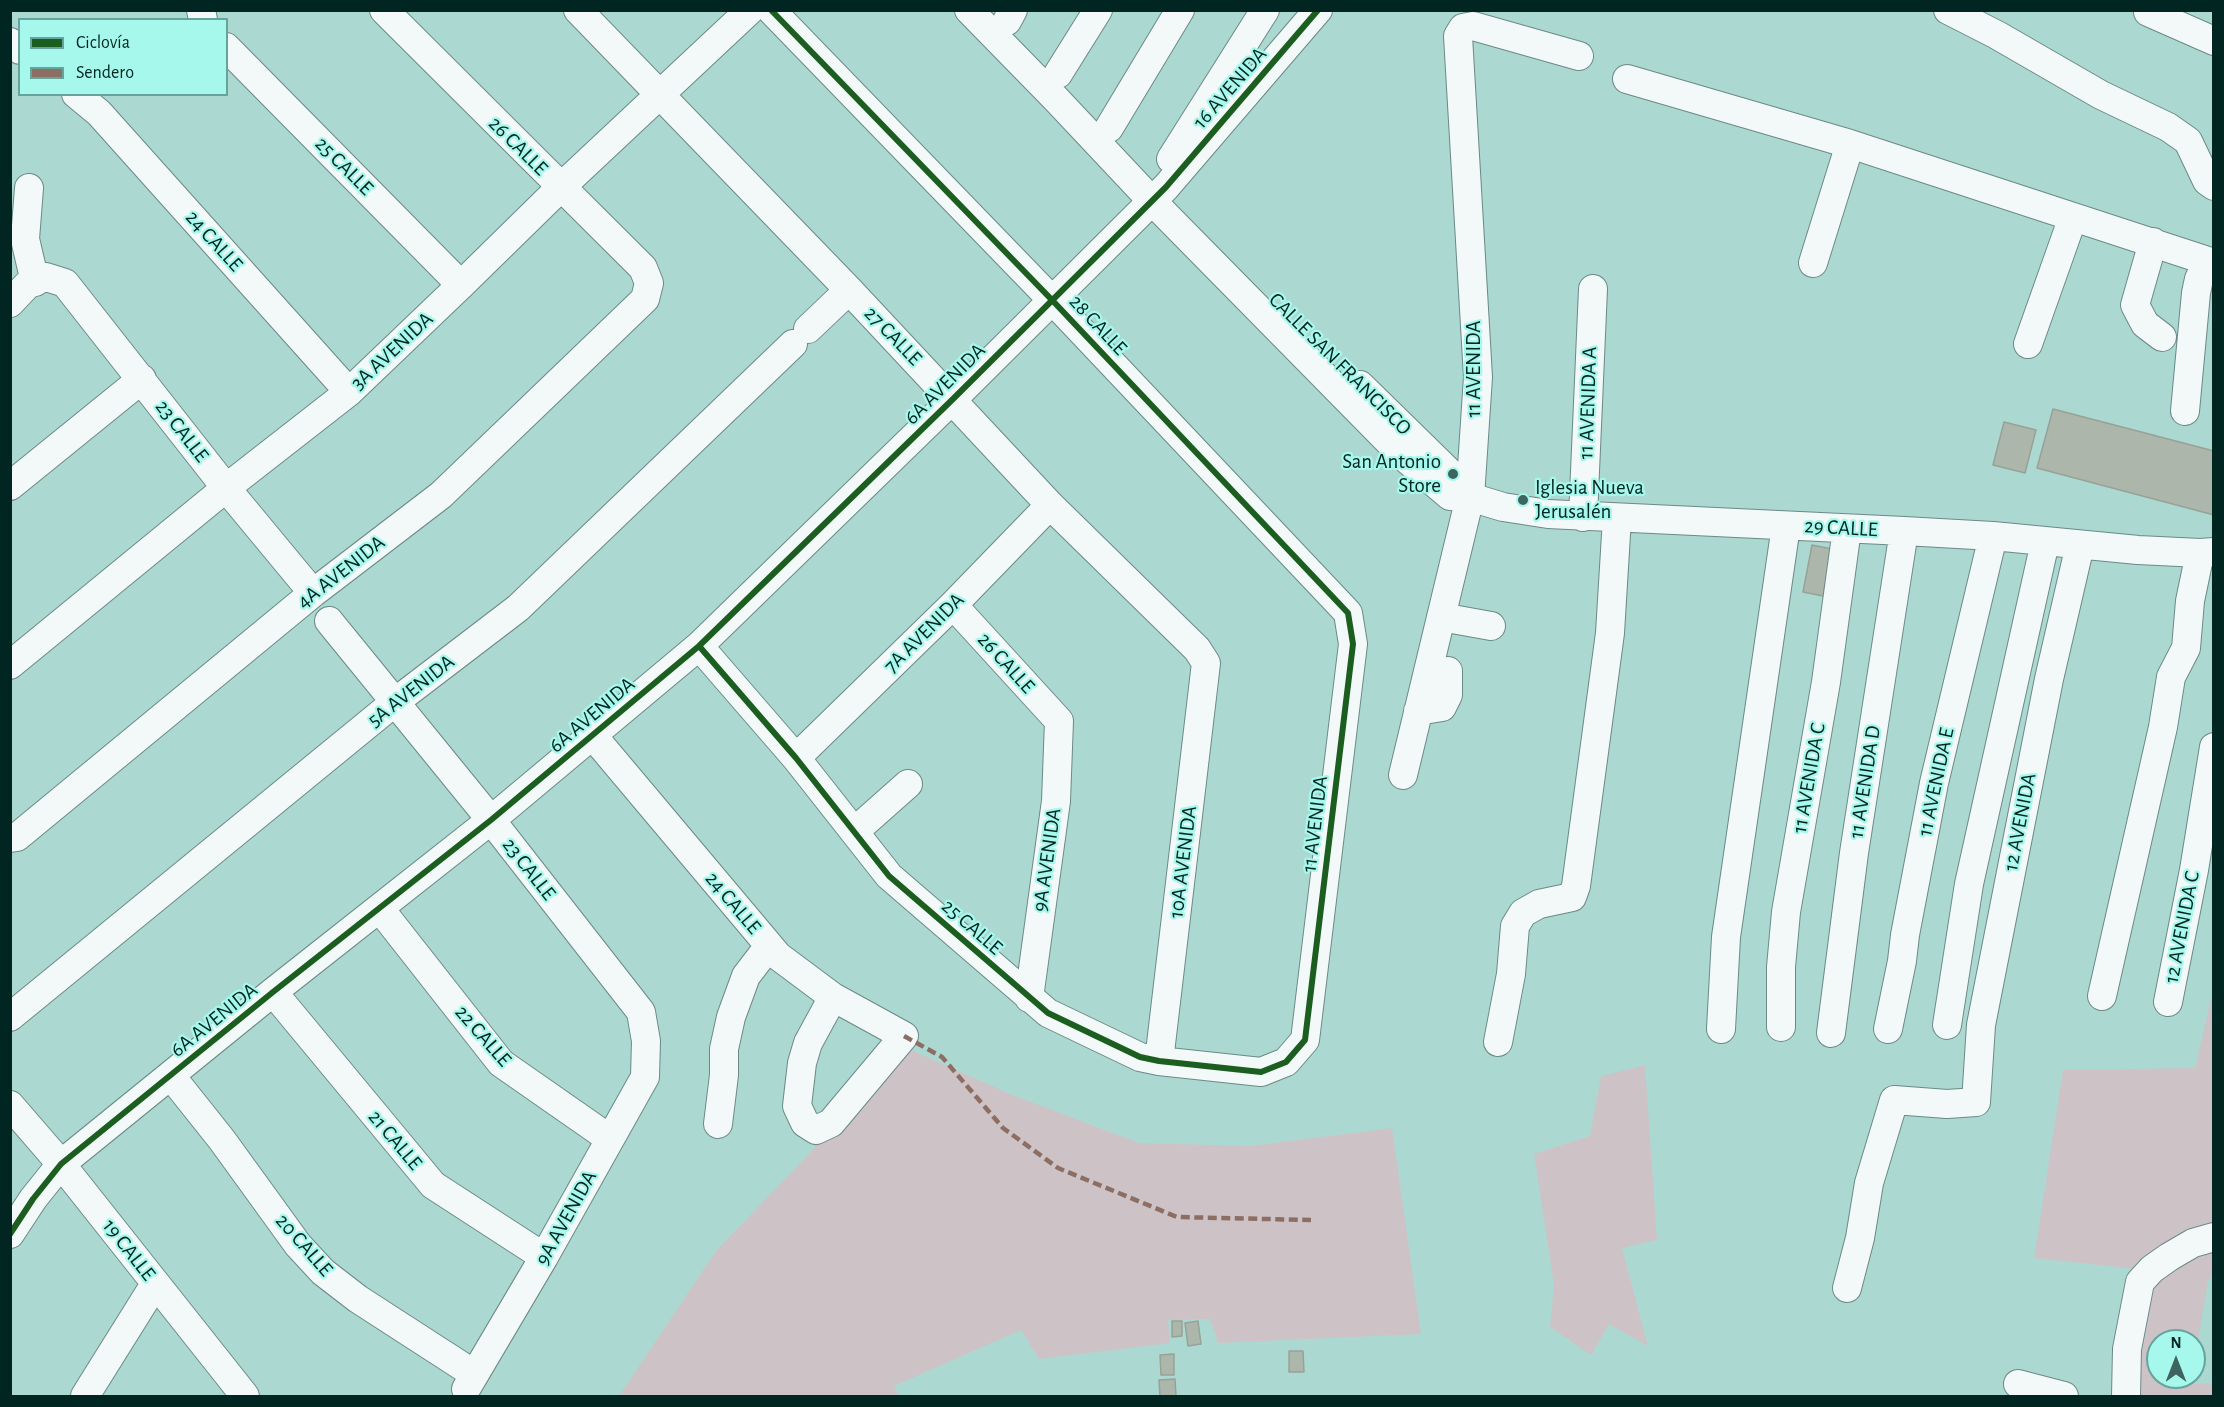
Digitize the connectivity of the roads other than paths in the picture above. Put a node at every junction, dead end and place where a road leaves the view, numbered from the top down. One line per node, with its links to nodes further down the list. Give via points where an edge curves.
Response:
1 (384, 10): 24 (street, 26 CALLE)
2 (578, 10): 18 (street, 27 CALLE)
3 (750, 10): 18 (street, 3A AVENIDA)
4 (771, 10): 35 (street, 28 CALLE)
5 (969, 10): 25 (street, CALLE SAN FRANCISCO, via 1056,99)
6 (1098, 10): 16 (street)
7 (1180, 10): 20 (street)
8 (1265, 10): 25 (street)
9 (1318, 10): 25 (street, 16 AVENIDA)
10 (1948, 10): 22 (street, via 2101,95 2168,127 2188,141 2207,181)
11 (2148, 12): 13 (street)
12 (1005, 14): 16 (street, CALLE SAN FRANCISCO)
13 (2214, 41)
14 (228, 49): 32 (street, 25 CALLE)
15 (1579, 56): 45 (street, 11 AVENIDA, via 1473,26 1463,28 1458,36 1478,377)
16 (1058, 74): 20 (street, CALLE SAN FRANCISCO)
17 (1627, 79): 21 (street)
18 (659, 95): 24 (street, 3A AVENIDA); 34 (street, 27 CALLE)
19 (78, 96): 40 (street, 24 CALLE, via 99,113)
20 (1109, 128): 25 (street, CALLE SAN FRANCISCO)
21 (1850, 144): 26 (street); 29 (street)
22 (2214, 186)
23 (29, 188): 30 (street, via 25,239)
24 (560, 188): 31 (street, 26 CALLE, via 643,268); 32 (street, 3A AVENIDA)
25 (1159, 188): 35 (street, 6A AVENIDA); 45 (street, CALLE SAN FRANCISCO, via 1402,456 1450,496)
26 (2073, 217): 27 (street); 38 (street)
27 (2153, 242): 28 (street); 37 (street, via 2135,305 2145,324)
28 (2211, 262): 42 (street, via 2199,279 2196,292)
29 (1813, 263)
30 (41, 279): 36 (street, via 28,284); 39 (street, 23 CALLE, via 65,283)
31 (648, 283): 56 (street, 4A AVENIDA, via 645,299 441,495)
32 (461, 285): 40 (street, 3A AVENIDA)
33 (1593, 289): 47 (street, 11 AVENIDA A)
34 (849, 290): 41 (street, 27 CALLE); 66 (street, 5A AVENIDA, via 518,608)
35 (1052, 300): 41 (street, 6A AVENIDA); 58 (street, 28 CALLE)
36 (10, 303)
37 (2162, 337)
38 (2028, 344)
39 (142, 379): 43 (street); 44 (street, 23 CALLE)
40 (349, 392): 44 (street, 3A AVENIDA)
41 (953, 399): 46 (street, 27 CALLE); 62 (street, 6A AVENIDA)
42 (2185, 411)
43 (10, 486)
44 (226, 488): 56 (street, 23 CALLE); 64 (street, 3A AVENIDA)
45 (1470, 497): 47 (street, 29 CALLE, via 1503,507); 59 (street, 11 AVENIDA)
46 (1050, 505): 57 (street, 7A AVENIDA); 63 (street, 27 CALLE, via 1197,649)
47 (1583, 517): 48 (street, 29 CALLE)
48 (1617, 518): 49 (street, 29 CALLE); 92 (street, via 1610,633 1576,886 1572,897 1539,904 1523,913 1515,926 1511,974)
49 (1786, 526): 50 (street, 29 CALLE); 87 (street, via 1726,937)
50 (1847, 529): 51 (street, 29 CALLE); 86 (street, 11 AVENIDA C, via 1826,682 1786,912)
51 (1904, 531): 52 (street, 29 CALLE); 89 (street, 11 AVENIDA D, via 1854,853)
52 (1993, 536): 53 (street, 29 CALLE); 88 (street, 11 AVENIDA E, via 1934,783)
53 (2045, 542): 54 (street, 29 CALLE); 85 (street, via 1969,884)
54 (2080, 545): 55 (street, 29 CALLE); 103 (street, 12 AVENIDA, via 2049,679 1981,1025 1976,1102 1894,1100 1869,1183)
55 (2207, 552): 80 (street, via 2190,601 2186,648 2171,677)
56 (313, 593): 76 (street, 4A AVENIDA, via 26,830)
57 (952, 605): 68 (street, 26 CALLE); 71 (street, 7A AVENIDA)
58 (1348, 613): 90 (street, 11 AVENIDA, via 1353,644)
59 (1441, 617): 61 (street); 67 (street, 11 AVENIDA)
60 (329, 621): 66 (street, 23 CALLE)
61 (1491, 626)
62 (699, 646): 69 (street, 6A AVENIDA); 71 (street, 25 CALLE)
63 (1206, 663): 93 (street, 10A AVENIDA)
64 (10, 665)
65 (1448, 671): 67 (street, via 1448,695 1442,707)
66 (395, 702): 74 (street, 23 CALLE); 84 (street, 5A AVENIDA)
67 (1418, 711): 72 (street, 11 AVENIDA)
68 (1059, 721): 82 (street, 9A AVENIDA, via 1056,801)
69 (593, 736): 74 (street, 6A AVENIDA); 78 (street, 24 CALLE)
70 (2214, 747): 83 (street, 12 AVENIDA C)
71 (796, 758): 75 (street, 25 CALLE)
72 (1402, 775)
73 (908, 784): 75 (street)
74 (492, 820): 77 (street, 6A AVENIDA); 91 (street, 23 CALLE, via 641,1012)
75 (855, 831): 82 (street, 25 CALLE, via 889,876)
76 (10, 838)
77 (380, 909): 79 (street, 6A AVENIDA); 97 (street, 22 CALLE, via 501,1063)
78 (769, 946): 81 (street, 24 CALLE); 96 (street, via 746,976 731,1017 724,1049)
79 (273, 992): 94 (street, 6A AVENIDA); 101 (street, 21 CALLE, via 433,1185)
80 (2102, 996)
81 (833, 997): 81 (street, 24 CALLE, via 904,1036 831,1123 816,1130 805,1123 797,1107 802,1063 808,1043)
82 (1029, 998): 93 (street, 25 CALLE, via 1048,1013 1140,1057)
83 (2168, 1002)
84 (10, 1017)
85 (1947, 1025)
86 (1780, 1027)
87 (1721, 1029)
88 (1888, 1029)
89 (1831, 1033)
90 (1305, 1040): 93 (street, 25 CALLE, via 1286,1062 1261,1072)
91 (646, 1041): 97 (street, 9A AVENIDA, via 645,1077)
92 (1497, 1042)
93 (1159, 1062)
94 (171, 1076): 98 (street, 6A AVENIDA); 104 (street, 20 CALLE, via 298,1245 323,1272)
95 (10, 1105): 98 (street, 19 CALLE)
96 (718, 1124)
97 (610, 1139): 101 (street, 9A AVENIDA)
98 (61, 1164): 99 (street, 6A AVENIDA); 102 (street, 19 CALLE)
99 (10, 1234)
100 (2214, 1237): 109 (street, via 2193,1243 2169,1257 2140,1282 2127,1349)
101 (544, 1257): 104 (street, 9A AVENIDA)
102 (155, 1284): 106 (street); 107 (street, 19 CALLE)
103 (1847, 1288)
104 (470, 1382)
105 (2018, 1384): 108 (street)
106 (85, 1396)
107 (245, 1396)
108 (2064, 1396)
109 (2126, 1396)

